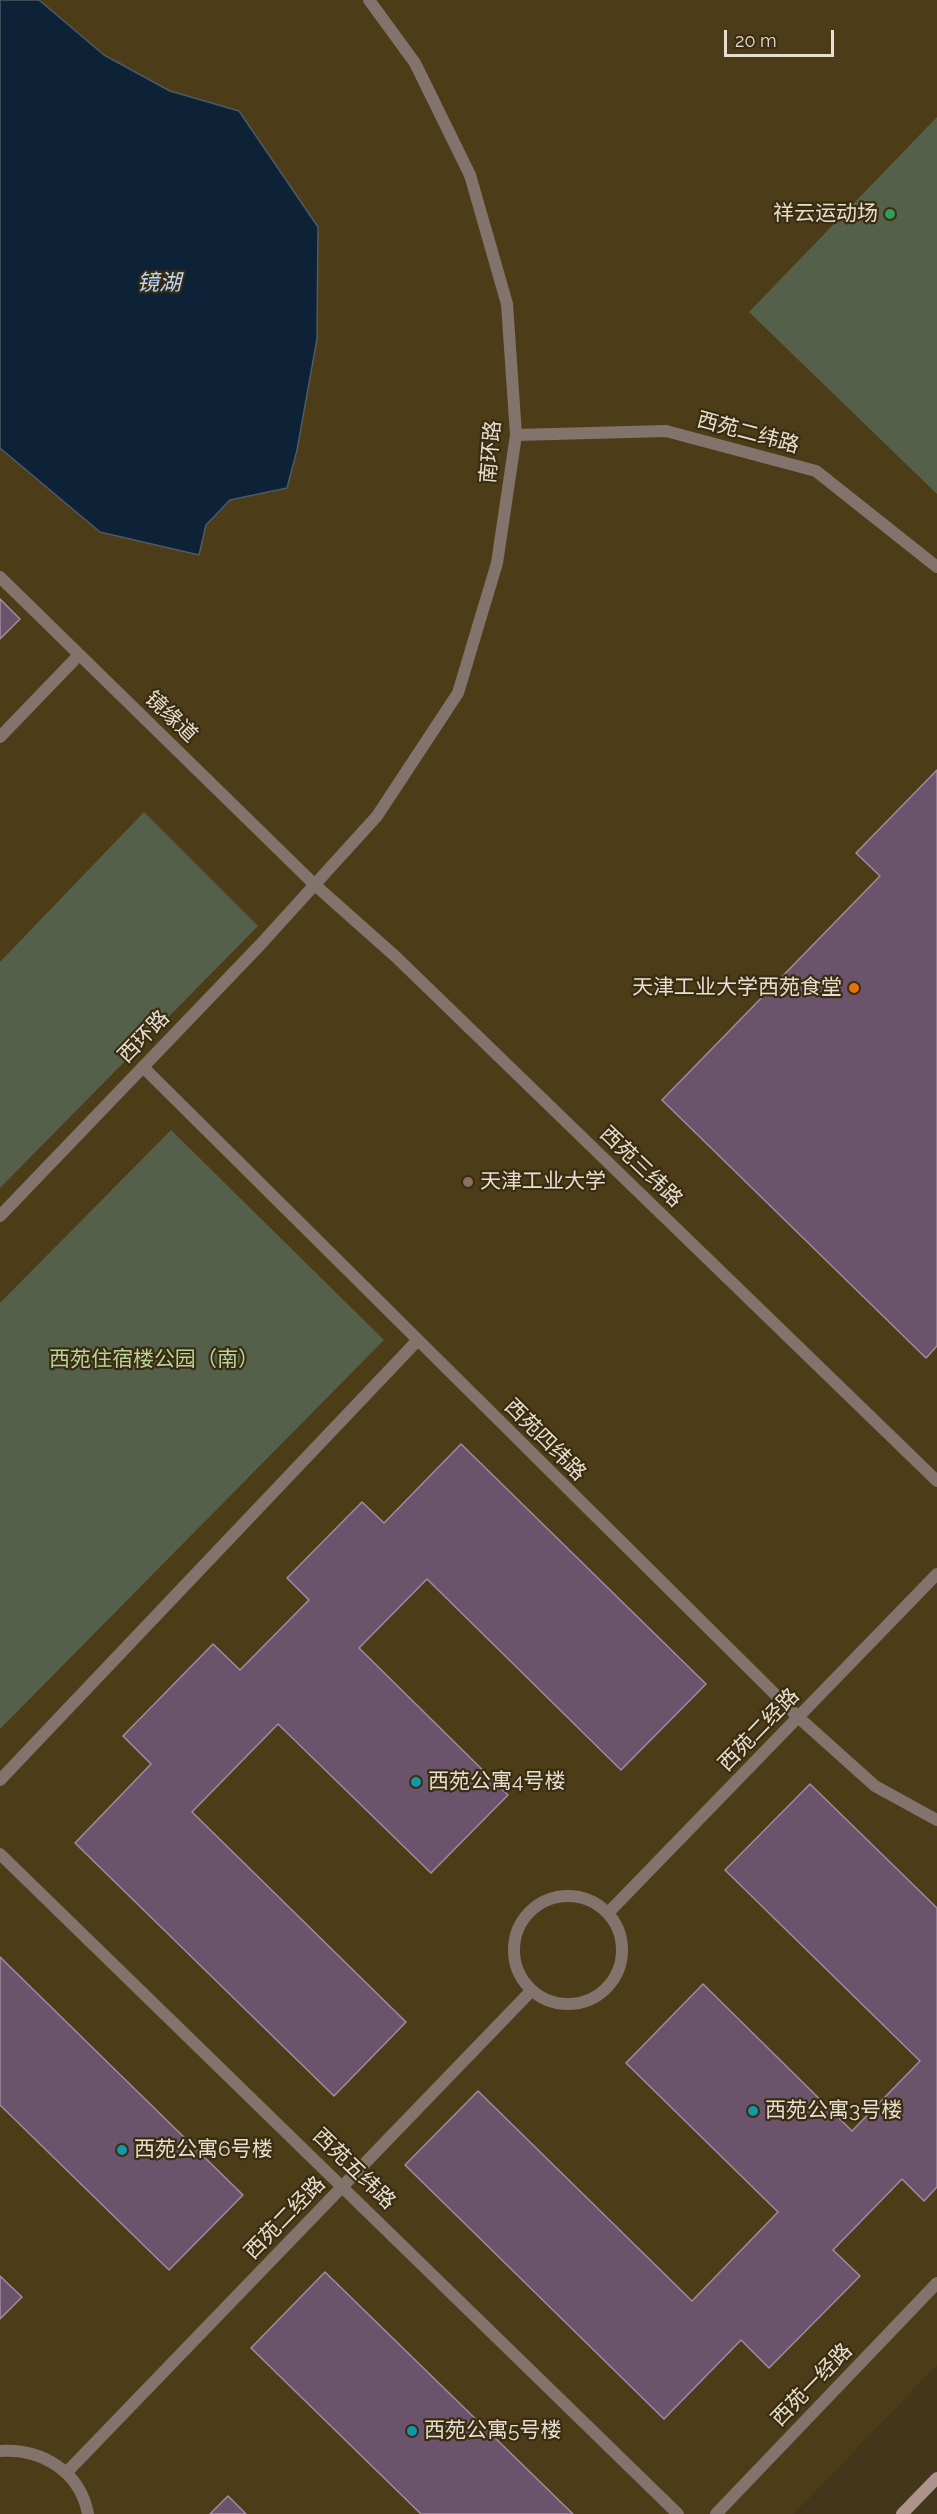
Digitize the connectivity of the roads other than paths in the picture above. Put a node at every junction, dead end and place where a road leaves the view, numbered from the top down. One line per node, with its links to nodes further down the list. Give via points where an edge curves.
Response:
1 (369, 0): 2 (street, 南环路, via 415,63 470,175 507,304)
2 (516, 435): 3 (street, 西苑二纬路, via 666,431 816,471); 7 (street, 南环路, via 497,563 458,693 377,816)
3 (937, 567)
4 (0, 578): 5 (street, 镜缘道)
5 (79, 655): 6 (street); 7 (street, 镜缘道)
6 (0, 737)
7 (315, 885): 8 (street, 西环路); 11 (street, 西苑三纬路, via 396,957)
8 (143, 1067): 9 (street, 西环路); 10 (street, 西苑四纬路)
9 (0, 1216)
10 (417, 1341): 13 (street, 西苑四纬路); 14 (street)
11 (937, 1480)
12 (937, 1574): 13 (street, 西苑二经路)
13 (798, 1717): 15 (street, 西苑四纬路, via 875,1786); 17 (street, 西苑二经路)
14 (0, 1780)
15 (937, 1820)
16 (0, 1854): 19 (street, 西苑五纬路)
17 (608, 1913): 18 (street, via 622,1945 621,1962 602,1992 587,2001 570,2004 552,2002); 18 (street, via 585,1899 558,1896 541,1902 527,1914 517,1929 513,1947 515,1965)
18 (532, 1990): 19 (street, 西苑二经路)
19 (343, 2186): 22 (street, 西苑二经路); 25 (street, 西苑五纬路)
20 (937, 2283): 26 (street, 西苑一经路)
21 (0, 2451): 22 (street, via 24,2451 47,2458)
22 (66, 2472): 24 (street, via 80,2490)
23 (937, 2478): 27 (main road)
24 (88, 2514)
25 (678, 2514)
26 (716, 2514)
27 (902, 2514)

